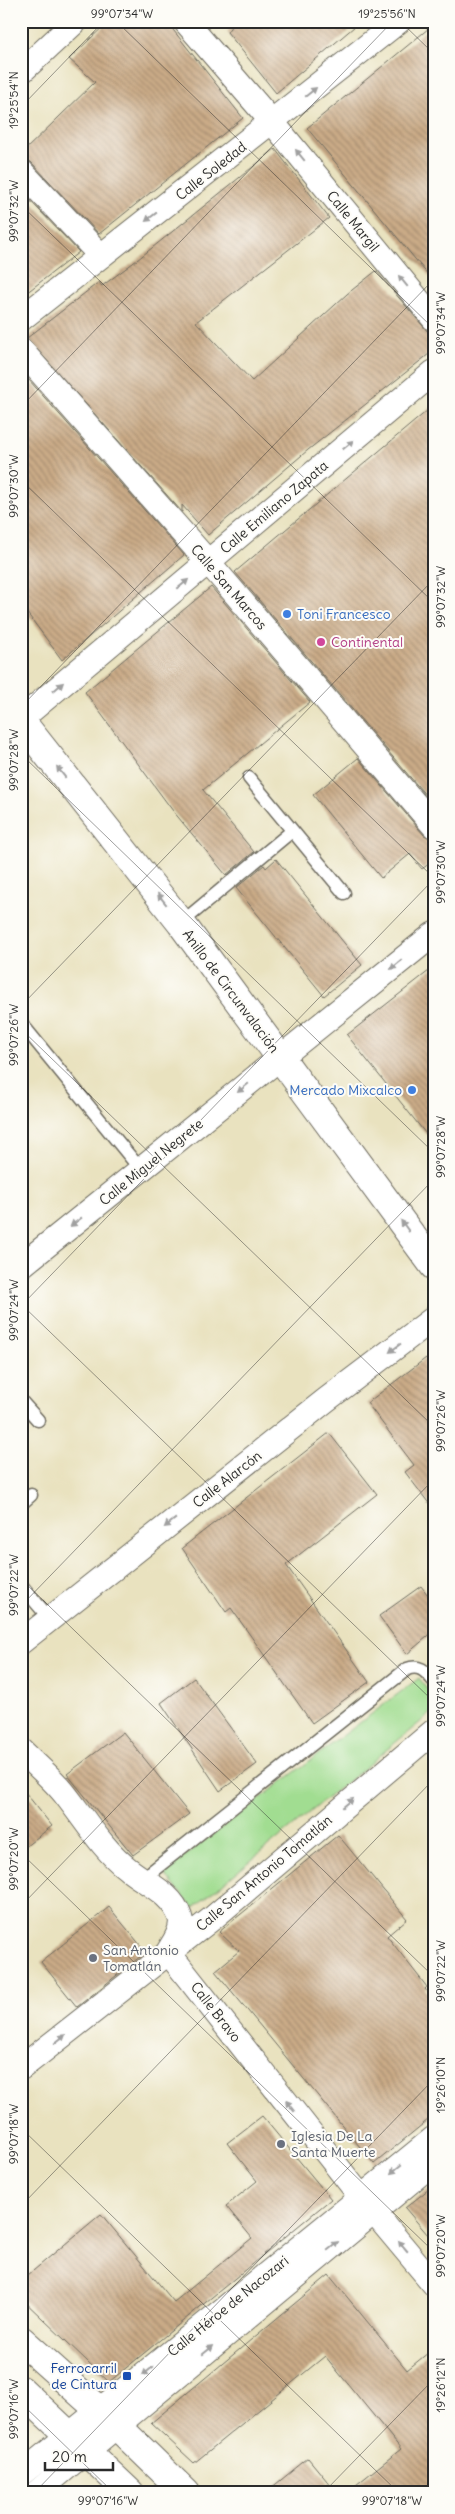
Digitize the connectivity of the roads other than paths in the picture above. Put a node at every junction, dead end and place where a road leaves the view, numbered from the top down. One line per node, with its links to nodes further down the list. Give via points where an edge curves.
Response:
1 (76, 21): 4 (street)
2 (186, 21): 5 (street, Calle Margil)
3 (399, 21): 5 (street, Calle Soledad, one-way to 3)
4 (21, 72)
5 (273, 122): 7 (street, Calle Soledad, one-way to 7); 9 (street, Calle Margil, one-way to 5)
6 (21, 171): 7 (street)
7 (101, 256): 8 (street, Calle Soledad)
8 (21, 318)
9 (434, 319)
10 (21, 350): 12 (street, Calle San Marcos)
11 (434, 372): 12 (street, Calle Emiliano Zapata, one-way to 11)
12 (209, 563): 13 (street, Calle Emiliano Zapata, one-way to 12); 15 (street, Calle San Marcos)
13 (21, 720): 18 (main road, Anillo de Circunvalación, one-way to 13)
14 (249, 778): 16 (lane)
15 (434, 826)
16 (292, 831): 17 (lane); 18 (lane)
17 (344, 893)
18 (180, 923): 21 (main road, Anillo de Circunvalación)
19 (434, 934): 21 (street, Calle Miguel Negrete, one-way to 21)
20 (21, 1023): 22 (lane)
21 (281, 1057): 22 (street, Calle Miguel Negrete, one-way to 22); 24 (main road, Anillo de Circunvalación, one-way to 21)
22 (141, 1170): 23 (street, Calle Miguel Negrete, one-way to 23)
23 (23, 1262)
24 (434, 1266)
25 (434, 1318): 29 (street, Calle Alarcón, one-way to 29)
26 (21, 1401): 27 (lane)
27 (38, 1420)
28 (21, 1585): 29 (lane)
29 (50, 1619): 30 (street, Calle Alarcón)
30 (21, 1642)
31 (434, 1681): 34 (lane, via 421,1667 407,1669)
32 (434, 1731): 35 (street, Calle San Antonio Tomatlán, one-way to 32)
33 (21, 1750): 34 (street, via 62,1791 120,1864)
34 (141, 1880): 35 (street, via 153,1884 164,1894 181,1919 180,1931)
35 (168, 1952): 36 (street, Calle San Antonio Tomatlán, one-way to 35); 39 (street, Calle Bravo, one-way to 35)
36 (21, 2068)
37 (434, 2138): 39 (street, Calle Héroe de Nacozari, one-way to 39)
38 (434, 2162): 39 (street, Calle Héroe de Nacozari)
39 (368, 2205): 40 (street, Calle Bravo, one-way to 39); 43 (street, Calle Héroe de Nacozari)
40 (434, 2284)
41 (21, 2340): 43 (main road)
42 (21, 2390): 44 (main road)
43 (107, 2418): 44 (street, Calle Héroe de Nacozari); 48 (main road)
44 (78, 2443): 45 (street, Calle Héroe de Nacozari); 46 (street, Calle Héroe de Nacozari); 47 (main road)
45 (21, 2474)
46 (36, 2493)
47 (130, 2493)
48 (186, 2493)

